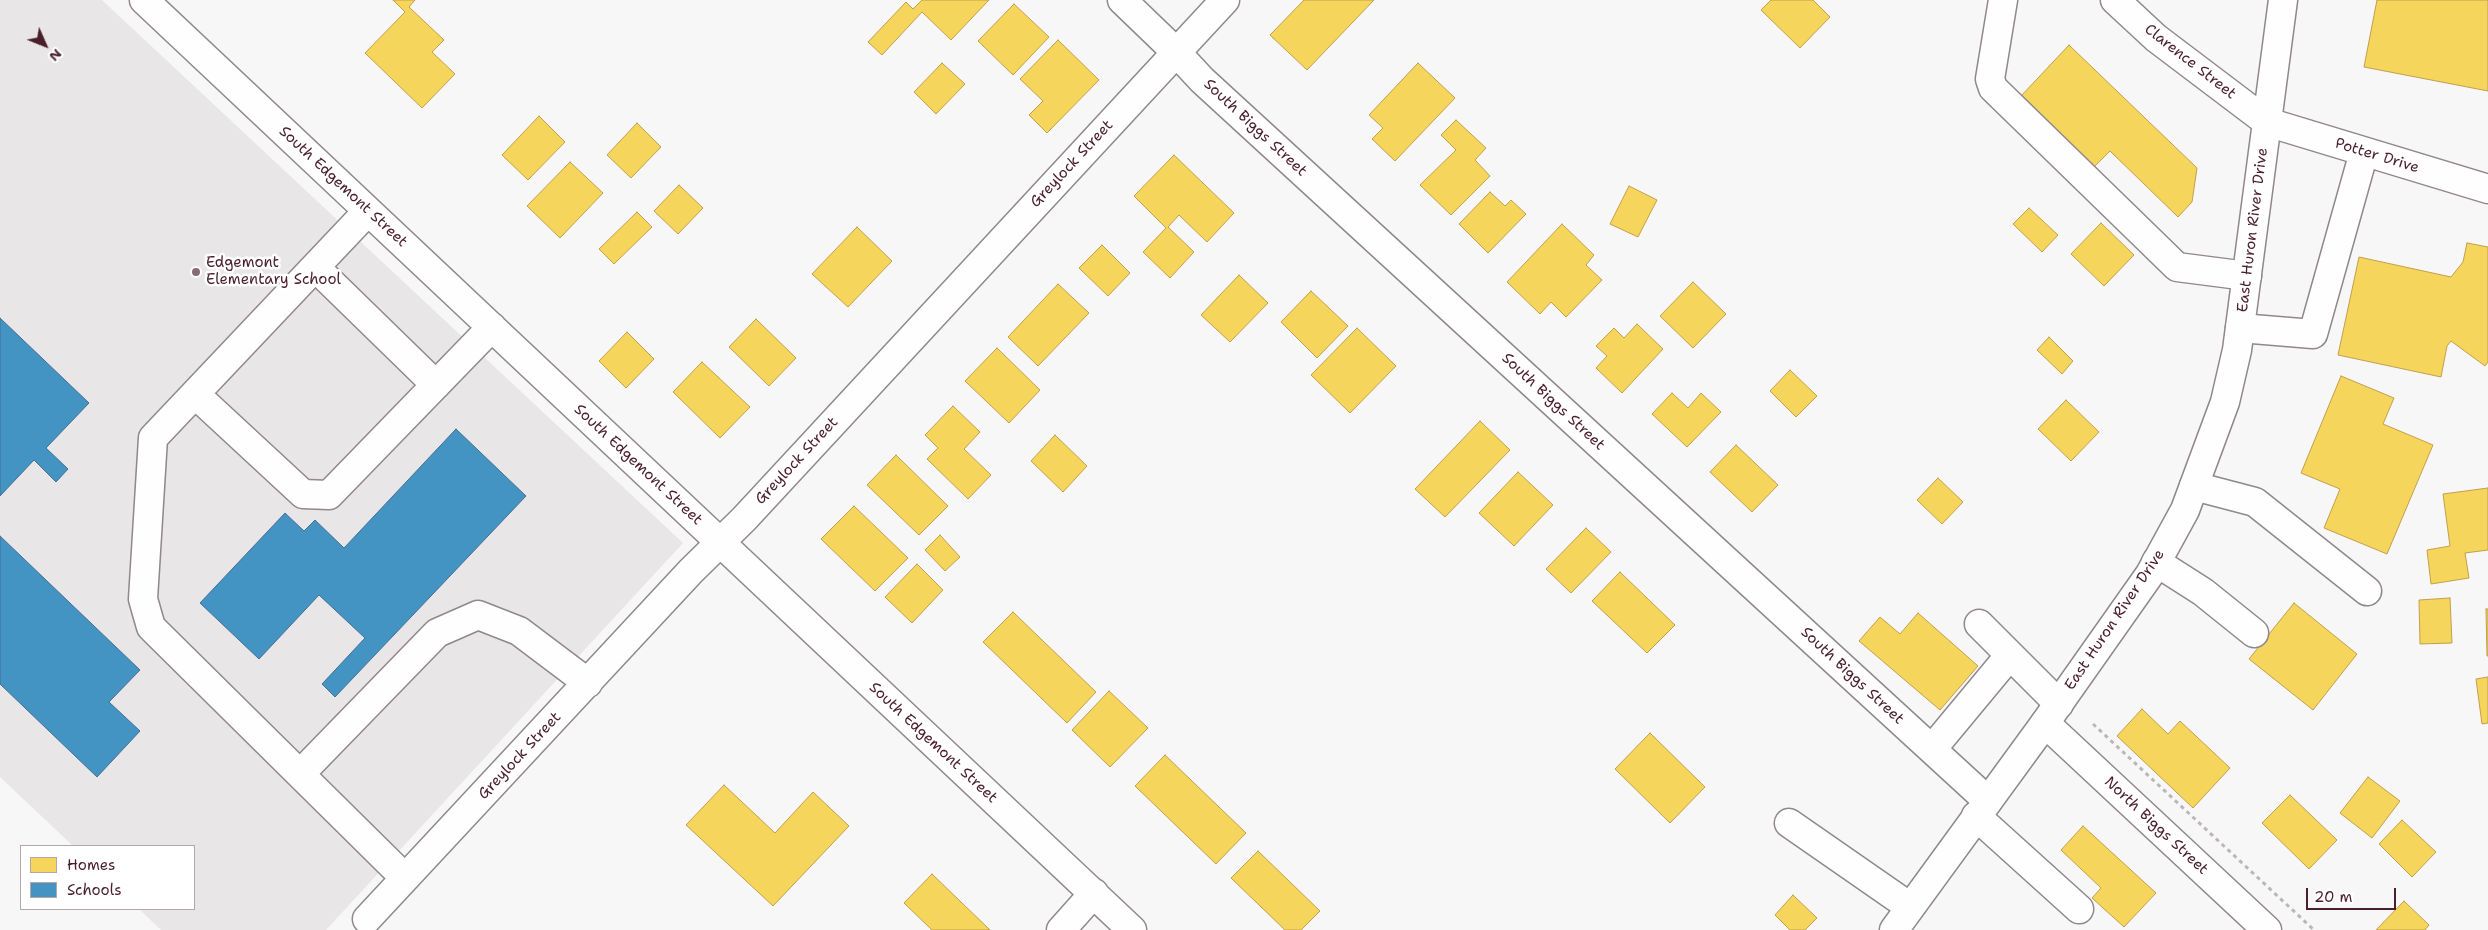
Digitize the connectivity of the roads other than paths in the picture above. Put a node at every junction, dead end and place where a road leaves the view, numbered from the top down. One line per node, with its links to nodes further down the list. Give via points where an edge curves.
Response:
1 (144, 0): 11 (street, South Edgemont Street)
2 (1122, 0): 7 (street, South Biggs Street)
3 (1225, 0): 7 (street, Greylock Street)
4 (2003, 0): 13 (street, via 1990,79 1993,88 2177,266)
5 (2115, 0): 8 (street, Clarence Street, via 2156,38)
6 (2283, 0): 8 (street, East Huron River Drive)
7 (1176, 52): 19 (street, Greylock Street); 27 (street, South Biggs Street, via 1202,80)
8 (2267, 122): 9 (street, Potter Drive); 13 (street, East Huron River Drive)
9 (2364, 152): 10 (street, Potter Drive); 15 (street, via 2313,334)
10 (2488, 190)
11 (368, 211): 12 (street); 14 (street, South Edgemont Street)
12 (315, 267): 16 (street); 17 (street)
13 (2247, 276): 15 (street, East Huron River Drive)
14 (492, 327): 16 (street); 19 (street, South Edgemont Street)
15 (2240, 328): 18 (street, East Huron River Drive, via 2224,402)
16 (436, 385): 17 (street, via 329,495 303,494)
17 (195, 394): 28 (street, via 153,438 143,599 151,626)
18 (2194, 486): 20 (street, East Huron River Drive, via 2185,510); 21 (street, via 2255,502)
19 (721, 543): 25 (street, Greylock Street); 32 (street, South Edgemont Street)
20 (2156, 562): 23 (street, via 2203,592); 26 (street, East Huron River Drive)
21 (2366, 591)
22 (1979, 624): 24 (street, North Biggs Street)
23 (2254, 633)
24 (2010, 656): 26 (street, North Biggs Street); 27 (street)
25 (588, 683): 28 (street, via 519,631 478,615 437,632); 31 (street, Greylock Street)
26 (2052, 714): 29 (street, East Huron River Drive); 39 (street, North Biggs Street)
27 (1932, 749): 29 (street, South Biggs Street)
28 (300, 774): 31 (street)
29 (1982, 808): 33 (street, East Huron River Drive); 34 (street, South Biggs Street)
30 (1789, 823): 33 (street)
31 (405, 878): 35 (street, Greylock Street)
32 (1094, 893): 36 (street); 37 (street, South Edgemont Street)
33 (1910, 907): 38 (street, East Huron River Drive)
34 (2080, 909)
35 (367, 920)
36 (1062, 930)
37 (1132, 930)
38 (1894, 930)
39 (2267, 930)

